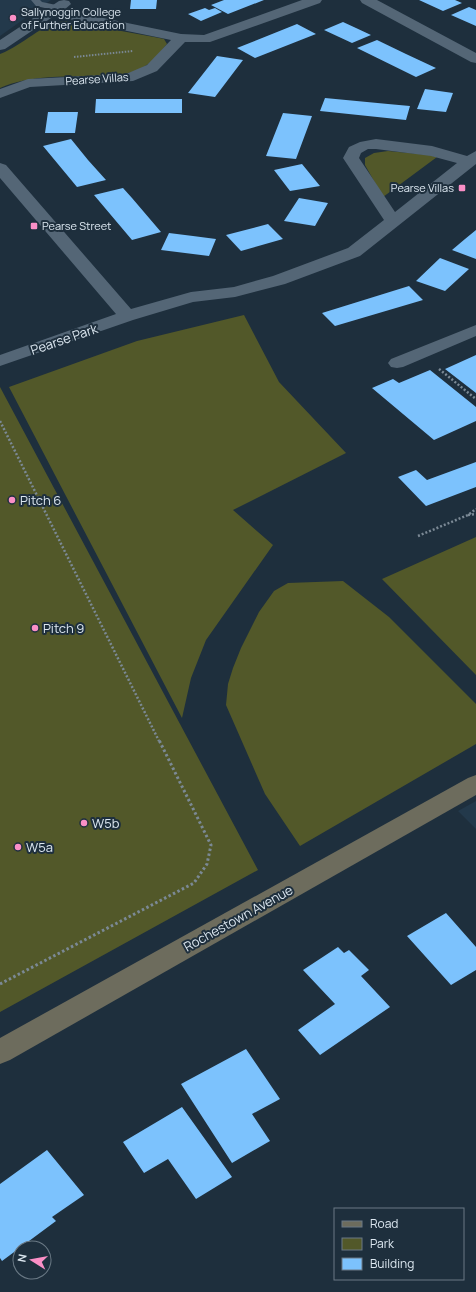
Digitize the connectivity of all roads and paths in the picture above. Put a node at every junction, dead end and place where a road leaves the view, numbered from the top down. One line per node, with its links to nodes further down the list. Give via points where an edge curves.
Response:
1 (36, 0): 5 (lane, via 39,4)
2 (70, 0): 5 (street)
3 (315, 0): 6 (street, via 205,39)
4 (367, 0): 8 (street)
5 (55, 10): 6 (street); 7 (street)
6 (181, 38): 9 (street, Pearse Villas, via 152,68 128,78 28,83)
7 (0, 46)
8 (476, 58)
9 (0, 94)
10 (472, 159): 12 (street); 12 (street, via 376,144 354,150 351,158)
11 (0, 168): 13 (street)
12 (393, 221): 13 (street, via 354,252 279,280 235,292 191,297)
13 (127, 316): 16 (street, Pearse Park)
14 (476, 330): 15 (street)
15 (420, 354): 17 (street); 18 (path)
16 (0, 361)
17 (397, 363)
18 (476, 399)
19 (0, 420): 25 (path, via 211,845 207,864 194,883)
20 (476, 509): 22 (path)
21 (476, 514): 22 (path)
22 (468, 515): 23 (path)
23 (418, 536)
24 (476, 784): 26 (main road, Rochestown Avenue)
25 (0, 984)
26 (0, 1052)

